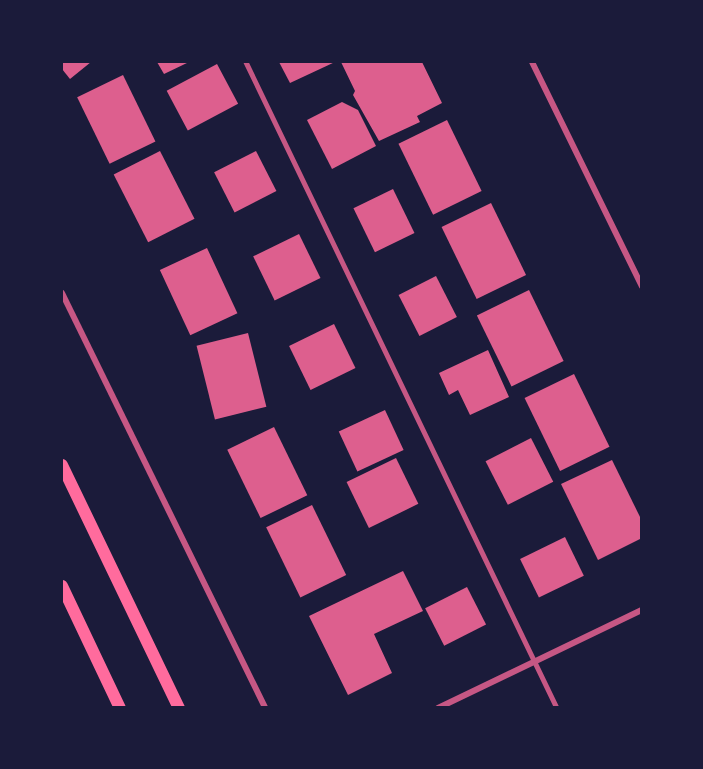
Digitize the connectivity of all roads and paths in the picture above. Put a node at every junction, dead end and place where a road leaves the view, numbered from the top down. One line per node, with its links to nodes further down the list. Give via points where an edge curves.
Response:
1 (246, 62): 8 (lane)
2 (532, 62): 3 (street)
3 (642, 287)
4 (62, 293): 11 (street)
5 (62, 465): 10 (main road)
6 (62, 586): 9 (main road)
7 (642, 610): 8 (street)
8 (536, 662): 12 (street); 13 (lane)
9 (120, 708)
10 (179, 708)
11 (265, 708)
12 (438, 708)
13 (557, 708)

